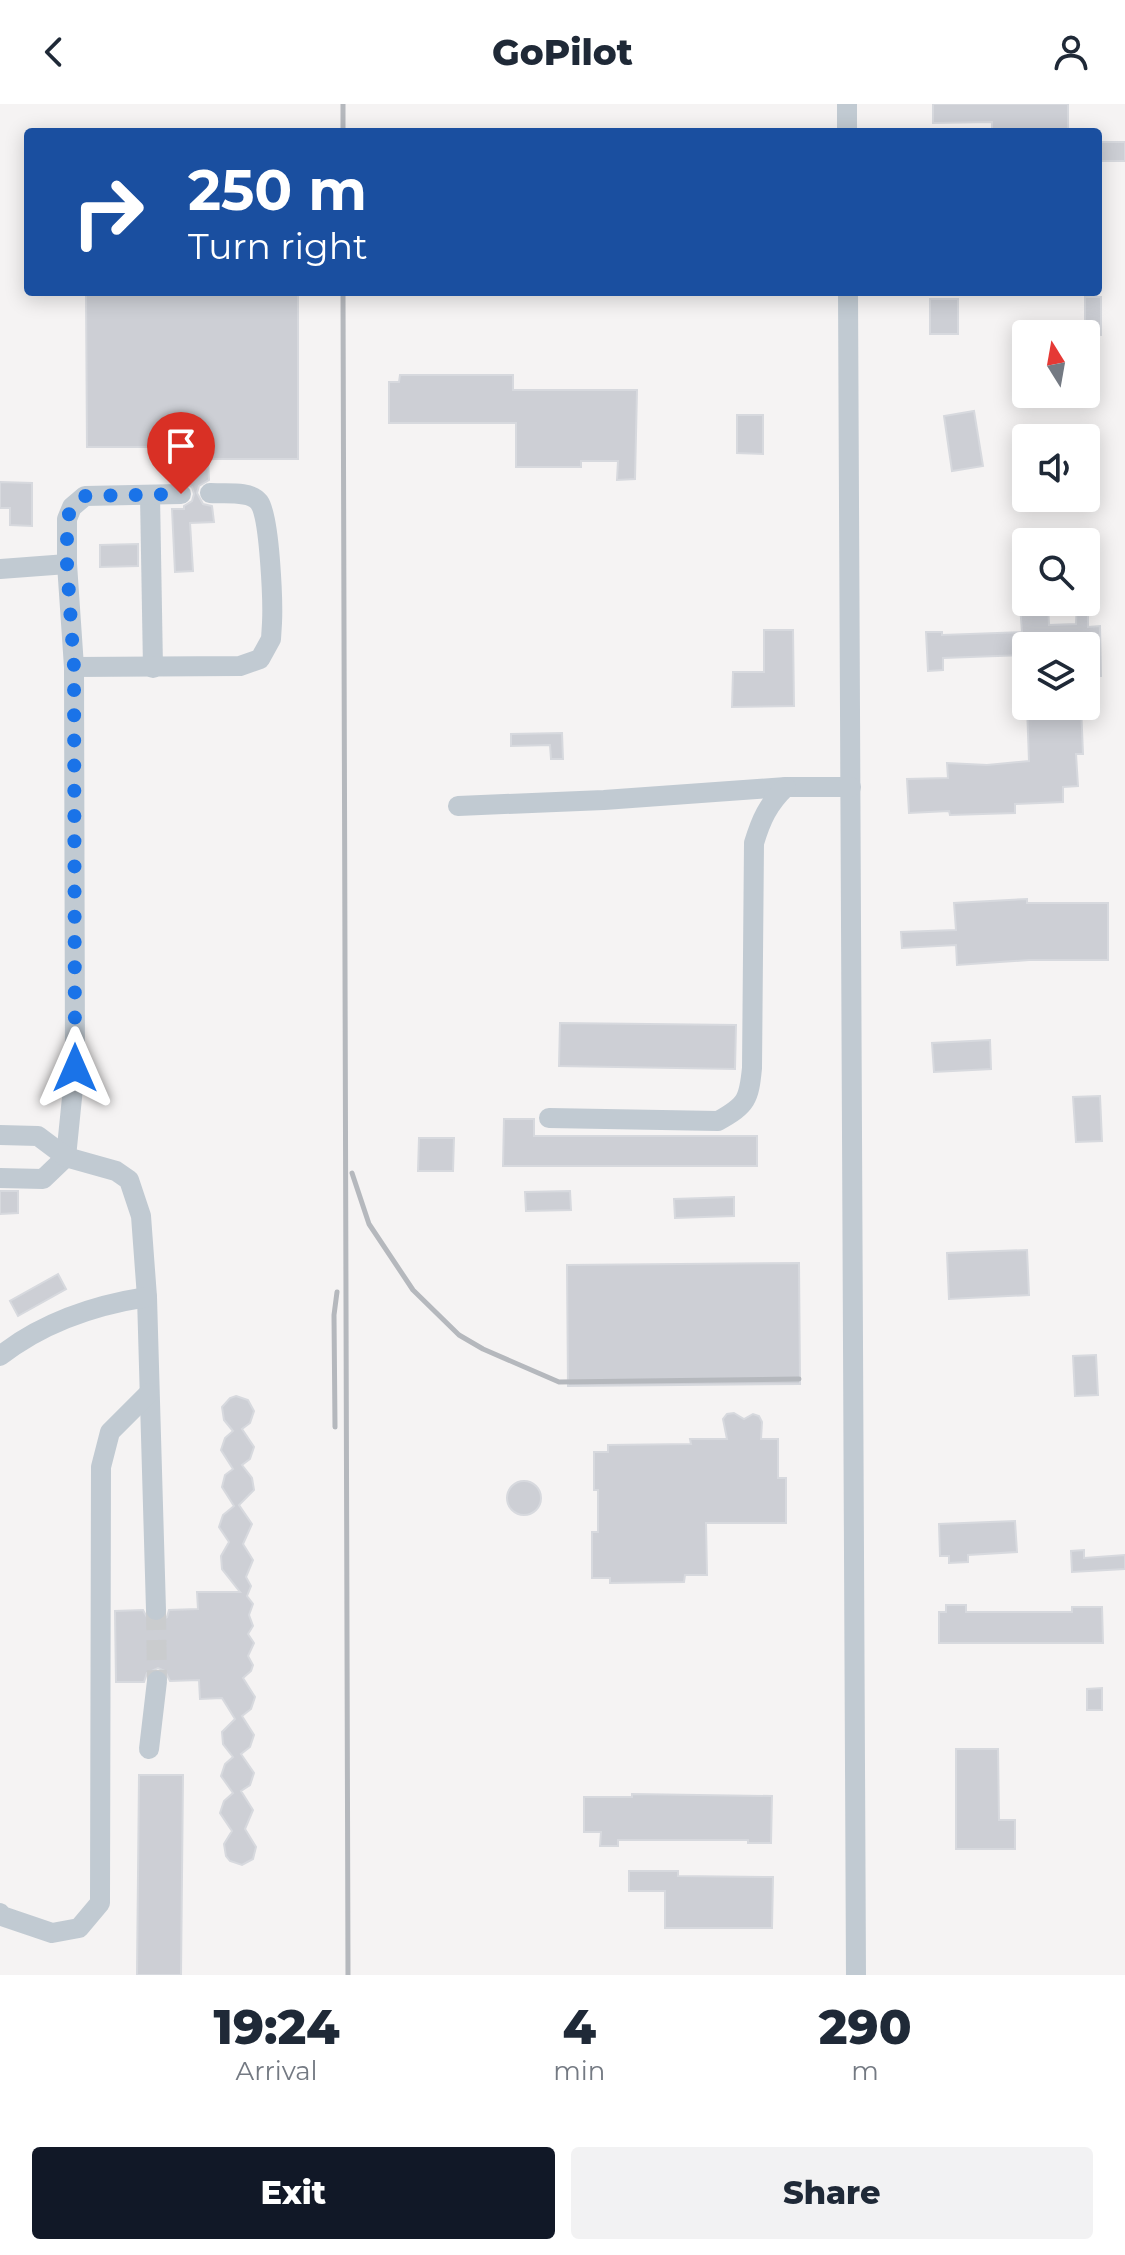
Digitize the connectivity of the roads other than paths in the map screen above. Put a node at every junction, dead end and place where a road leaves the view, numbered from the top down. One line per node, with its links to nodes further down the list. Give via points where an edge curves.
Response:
1 (847, 104): 2 (street)
2 (847, 128)
3 (848, 296): 12 (street)
4 (210, 493): 10 (street, via 249,495 259,502 273,602 271,639 260,659 240,666)
5 (181, 494): 6 (street)
6 (150, 495): 7 (street, via 85,496 67,519); 10 (street)
7 (67, 564): 8 (street); 9 (street)
8 (0, 569)
9 (74, 667): 10 (street); 16 (street, via 75,1068)
10 (153, 668)
11 (786, 787): 12 (street); 13 (street); 14 (street, via 772,801 754,843 749,1094 736,1111 718,1121)
12 (851, 787): 25 (street)
13 (458, 806)
14 (549, 1118)
15 (0, 1135): 16 (street, via 38,1136)
16 (66, 1157): 17 (street, via 43,1179); 18 (street, via 129,1180 141,1216)
17 (0, 1178)
18 (147, 1297): 19 (street, via 108,1303 48,1326); 20 (street)
19 (0, 1356)
20 (149, 1393): 21 (street); 24 (street, via 110,1432 101,1467 100,1903 79,1928 52,1933)
21 (156, 1610)
22 (157, 1681): 23 (street)
23 (149, 1749)
24 (0, 1913)
25 (856, 1975)

